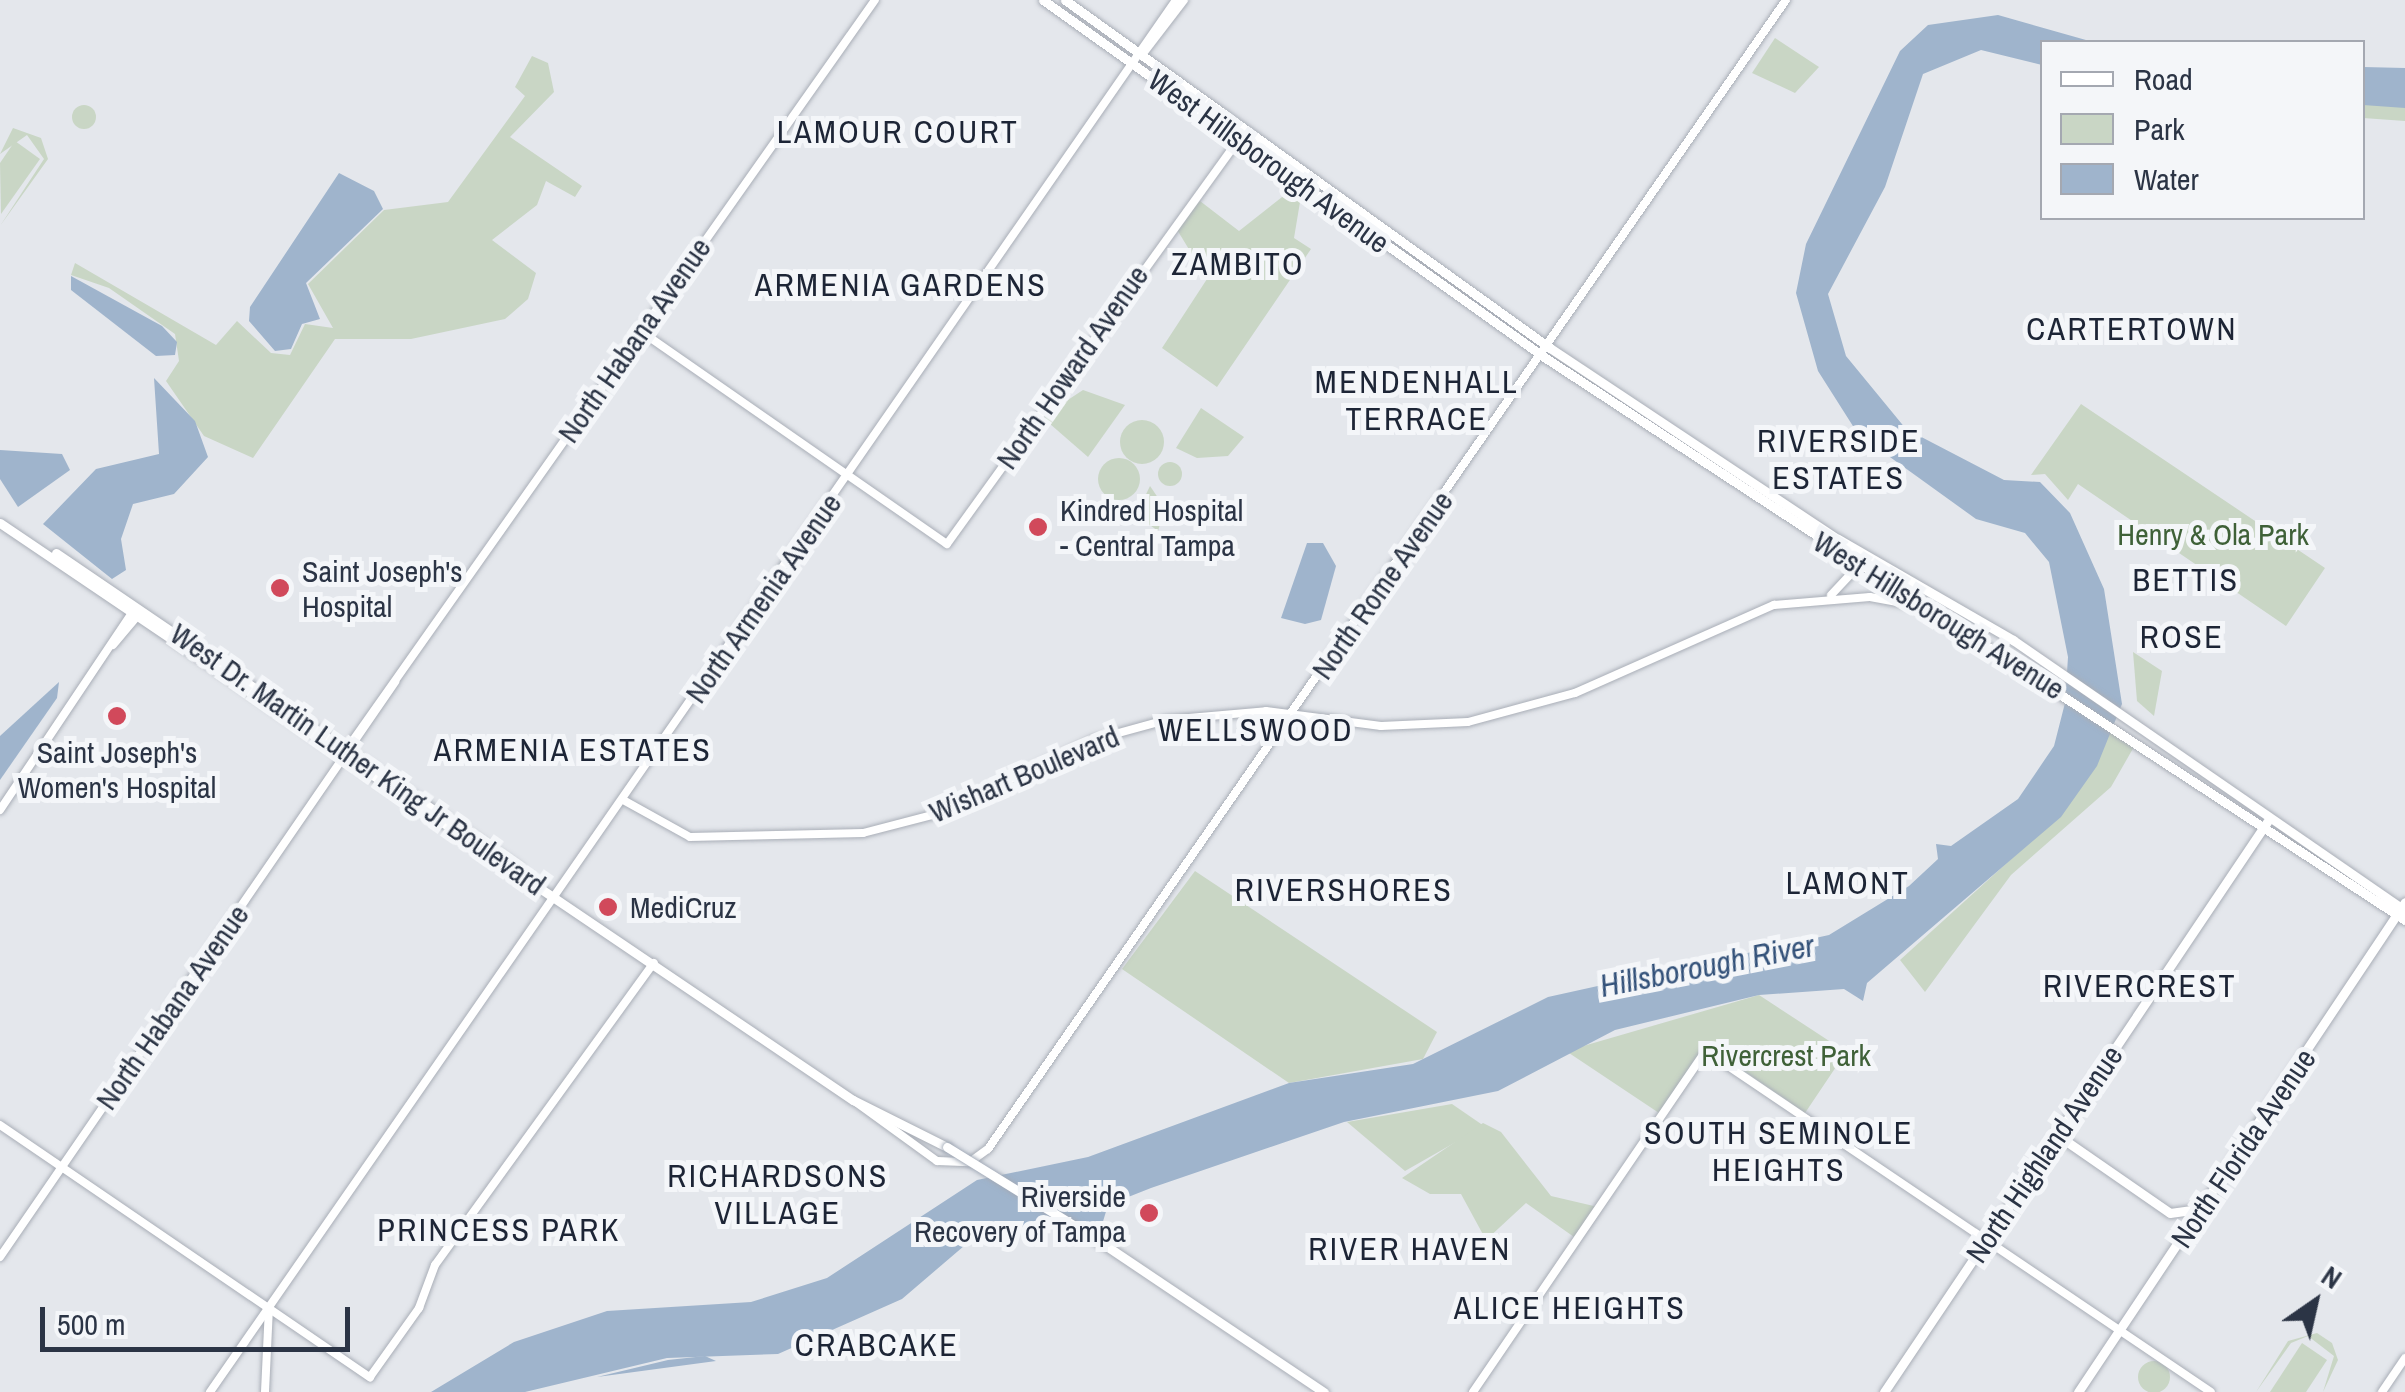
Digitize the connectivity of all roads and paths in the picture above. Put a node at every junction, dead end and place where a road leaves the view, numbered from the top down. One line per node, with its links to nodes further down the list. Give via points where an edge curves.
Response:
1 (875, 0): 16 (street, North Habana Avenue)
2 (1043, 0): 8 (main road, West Hillsborough Avenue)
3 (1176, 0): 7 (street, North Armenia Avenue)
4 (1184, 0): 7 (street, North Armenia Avenue)
5 (1786, 0): 17 (street, North Rome Avenue)
6 (1065, 2): 7 (main road, West Hillsborough Avenue)
7 (1144, 52): 8 (street, North Armenia Avenue); 10 (main road, West Hillsborough Avenue)
8 (1136, 64): 9 (main road, West Hillsborough Avenue); 22 (street, North Armenia Avenue)
9 (1185, 102): 10 (main road); 11 (main road, West Hillsborough Avenue)
10 (1241, 134): 12 (main road, West Hillsborough Avenue)
11 (1235, 144): 12 (main road); 13 (main road, West Hillsborough Avenue); 22 (street, North Howard Avenue, via 947,544)
12 (1294, 171): 13 (main road, West Hillsborough Avenue)
13 (1341, 210): 14 (main road, West Hillsborough Avenue); 15 (main road, West Hillsborough Avenue)
14 (1420, 272): 15 (main road); 17 (main road, West Hillsborough Avenue)
15 (1468, 291): 17 (main road, West Hillsborough Avenue)
16 (639, 330): 22 (street); 30 (street, North Habana Avenue)
17 (1546, 352): 18 (main road, West Hillsborough Avenue); 19 (main road, West Hillsborough Avenue); 28 (street, North Rome Avenue)
18 (1591, 389): 19 (main road); 20 (main road, West Hillsborough Avenue)
19 (1632, 403): 21 (main road, West Hillsborough Avenue)
20 (1621, 409): 21 (main road); 24 (main road, West Hillsborough Avenue)
21 (1674, 431): 24 (main road, West Hillsborough Avenue)
22 (848, 474): 33 (street, North Armenia Avenue)
23 (0, 519): 27 (main road, West Dr. Martin Luther King Jr Boulevard)
24 (1863, 560): 25 (street); 26 (main road, West Hillsborough Avenue); 31 (main road, West Hillsborough Avenue, via 2054,668)
25 (1828, 598): 26 (street, Wishart Boulevard); 28 (street, Wishart Boulevard, via 1720,622 1610,679 1496,718 1381,726)
26 (1940, 610): 29 (main road, West Hillsborough Avenue)
27 (137, 611): 30 (main road, West Dr. Martin Luther King Jr Boulevard); 35 (street)
28 (1291, 713): 33 (street, Wishart Boulevard, via 1210,713 1123,730 970,801 863,833 681,835); 46 (street, North Rome Avenue, via 988,1149 970,1162 937,1161)
29 (2135, 738): 31 (main road); 32 (main road, West Hillsborough Avenue)
30 (347, 752): 39 (main road, West Dr. Martin Luther King Jr Boulevard); 49 (street, North Habana Avenue)
31 (2196, 764): 34 (main road, West Hillsborough Avenue)
32 (2201, 782): 34 (main road); 36 (main road, West Hillsborough Avenue)
33 (625, 801): 39 (street, North Armenia Avenue)
34 (2250, 802): 36 (main road, West Hillsborough Avenue)
35 (0, 810)
36 (2268, 820): 37 (main road, West Hillsborough Avenue); 38 (main road, West Hillsborough Avenue); 43 (main road, North Highland Avenue)
37 (2309, 843): 38 (main road); 40 (main road, West Hillsborough Avenue)
38 (2298, 846): 40 (main road, West Hillsborough Avenue)
39 (555, 896): 41 (main road, West Dr. Martin Luther King Jr Boulevard); 55 (street, North Armenia Avenue)
40 (2403, 911): 50 (main road, North Florida Avenue)
41 (654, 964): 42 (main road, West Dr. Martin Luther King Jr Boulevard); 56 (street, via 435,1265 420,1308 372,1376)
42 (853, 1100): 44 (main road); 46 (street)
43 (2068, 1116): 47 (main road); 48 (main road, North Highland Avenue)
44 (898, 1119): 46 (main road); 62 (main road, bridge, via 1099,1240)
45 (0, 1125): 49 (street)
46 (892, 1130)
47 (2066, 1141): 48 (main road); 51 (main road)
48 (2049, 1144): 52 (main road, North Highland Avenue)
49 (62, 1167): 54 (street, North Habana Avenue); 55 (street)
50 (2213, 1192): 51 (main road, via 2193,1214); 53 (main road, North Florida Avenue)
51 (2170, 1213): 53 (main road, via 2183,1227)
52 (1986, 1240): 57 (street); 63 (street, via 1706,1052); 64 (main road, North Highland Avenue)
53 (2175, 1250): 57 (main road, North Florida Avenue)
54 (0, 1256)
55 (269, 1307): 56 (street); 58 (street); 60 (street, North Armenia Avenue)
56 (290, 1321): 58 (street)
57 (2120, 1330): 65 (main road, North Florida Avenue); 66 (street)
58 (267, 1341): 61 (street)
59 (2405, 1358): 67 (street)
60 (210, 1392)
61 (265, 1392)
62 (1324, 1392)
63 (1473, 1392)
64 (1884, 1392)
65 (2078, 1392)
66 (2211, 1392)
67 (2382, 1392)

